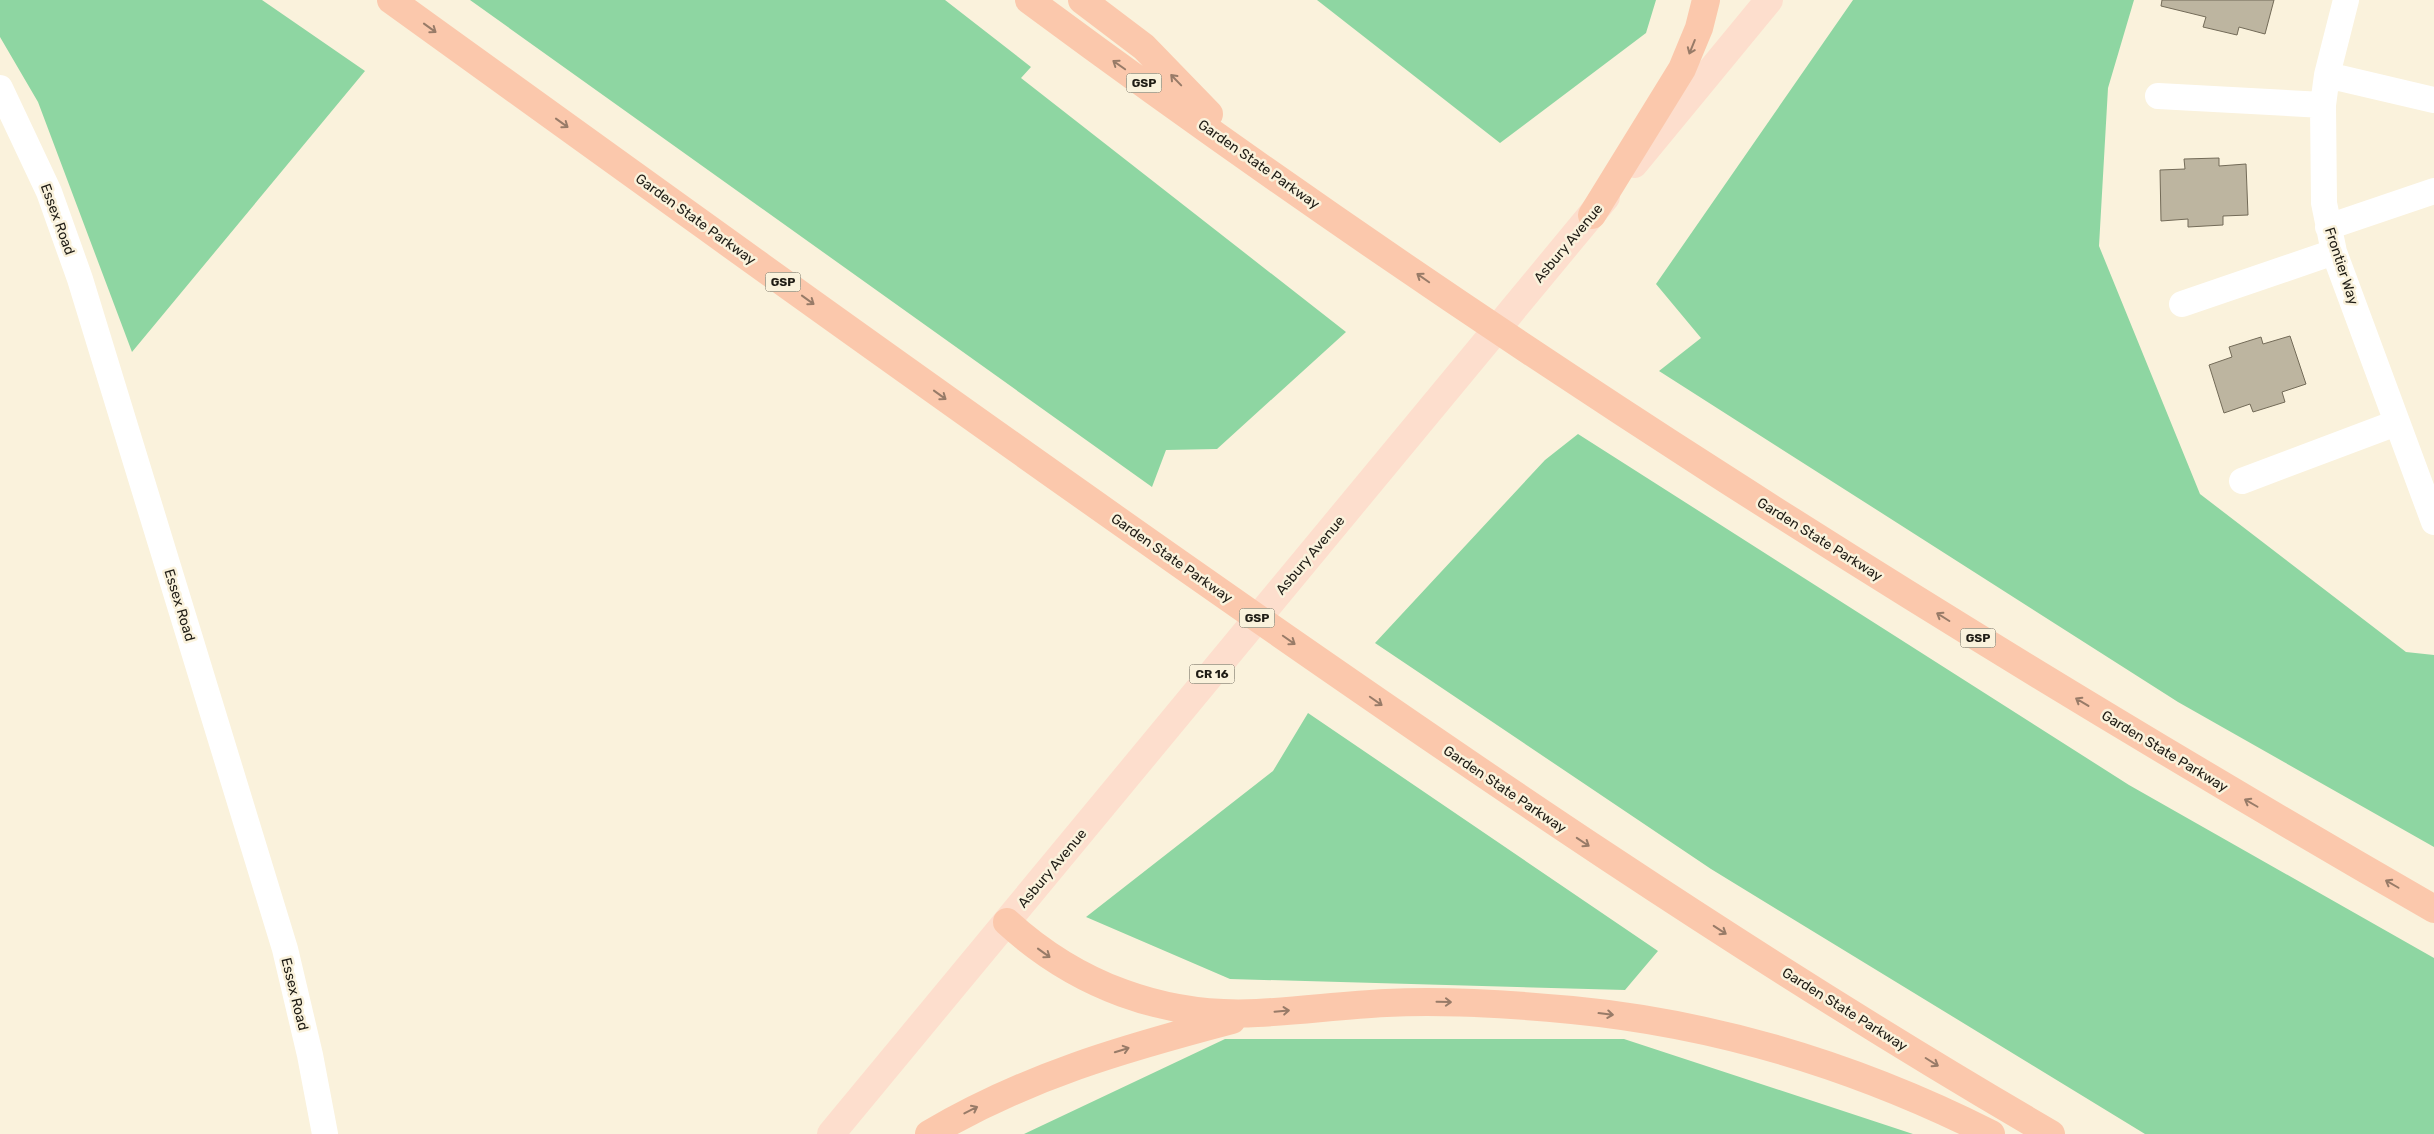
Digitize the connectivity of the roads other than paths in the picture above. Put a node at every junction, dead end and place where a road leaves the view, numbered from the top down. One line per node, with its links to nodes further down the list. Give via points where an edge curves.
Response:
1 (391, 0): 28 (highway, Garden State Parkway / GSP, one-way to 28, via 957,407 1446,750 1642,881)
2 (1029, 0): 12 (highway, Garden State Parkway / GSP, one-way to 2)
3 (1082, 0): 12 (highway, one-way to 3, via 1144,47)
4 (1706, 0): 14 (highway, one-way to 14, via 1699,28 1682,69)
5 (1769, 0): 14 (main road, Asbury Avenue / CR 16)
6 (2346, 0): 7 (street, Frontier Way)
7 (2327, 75): 10 (street); 11 (street, Frontier Way)
8 (0, 88): 24 (street, Essex Road, via 49,192 80,279 284,949)
9 (2158, 96): 11 (street)
10 (2434, 100)
11 (2323, 105): 15 (street, Frontier Way, via 2324,204)
12 (1258, 165): 21 (highway, Garden State Parkway / GSP, one-way to 12, via 2223,787 1940,615 1532,352)
13 (2434, 191): 15 (street)
14 (1592, 215): 22 (main road, Asbury Avenue / CR 16)
15 (2331, 240): 16 (street); 17 (street, Frontier Way)
16 (2182, 304)
17 (2396, 423): 18 (street, Frontier Way); 19 (street)
18 (2426, 478): 20 (street, Frontier Way)
19 (2242, 481)
20 (2434, 522)
21 (2434, 909)
22 (1007, 922): 23 (highway, one-way to 23, via 1045,954 1117,992 1171,1006); 25 (main road, Asbury Avenue / CR 16)
23 (1255, 1014): 26 (highway, one-way to 23, via 996,1098 1066,1069 1136,1045); 27 (highway, one-way to 27, via 1387,1002 1440,1002 1566,1010 1652,1020 1755,1043 1831,1066 1934,1107)
24 (326, 1134)
25 (831, 1134)
26 (929, 1134)
27 (1991, 1134)
28 (2050, 1134)

